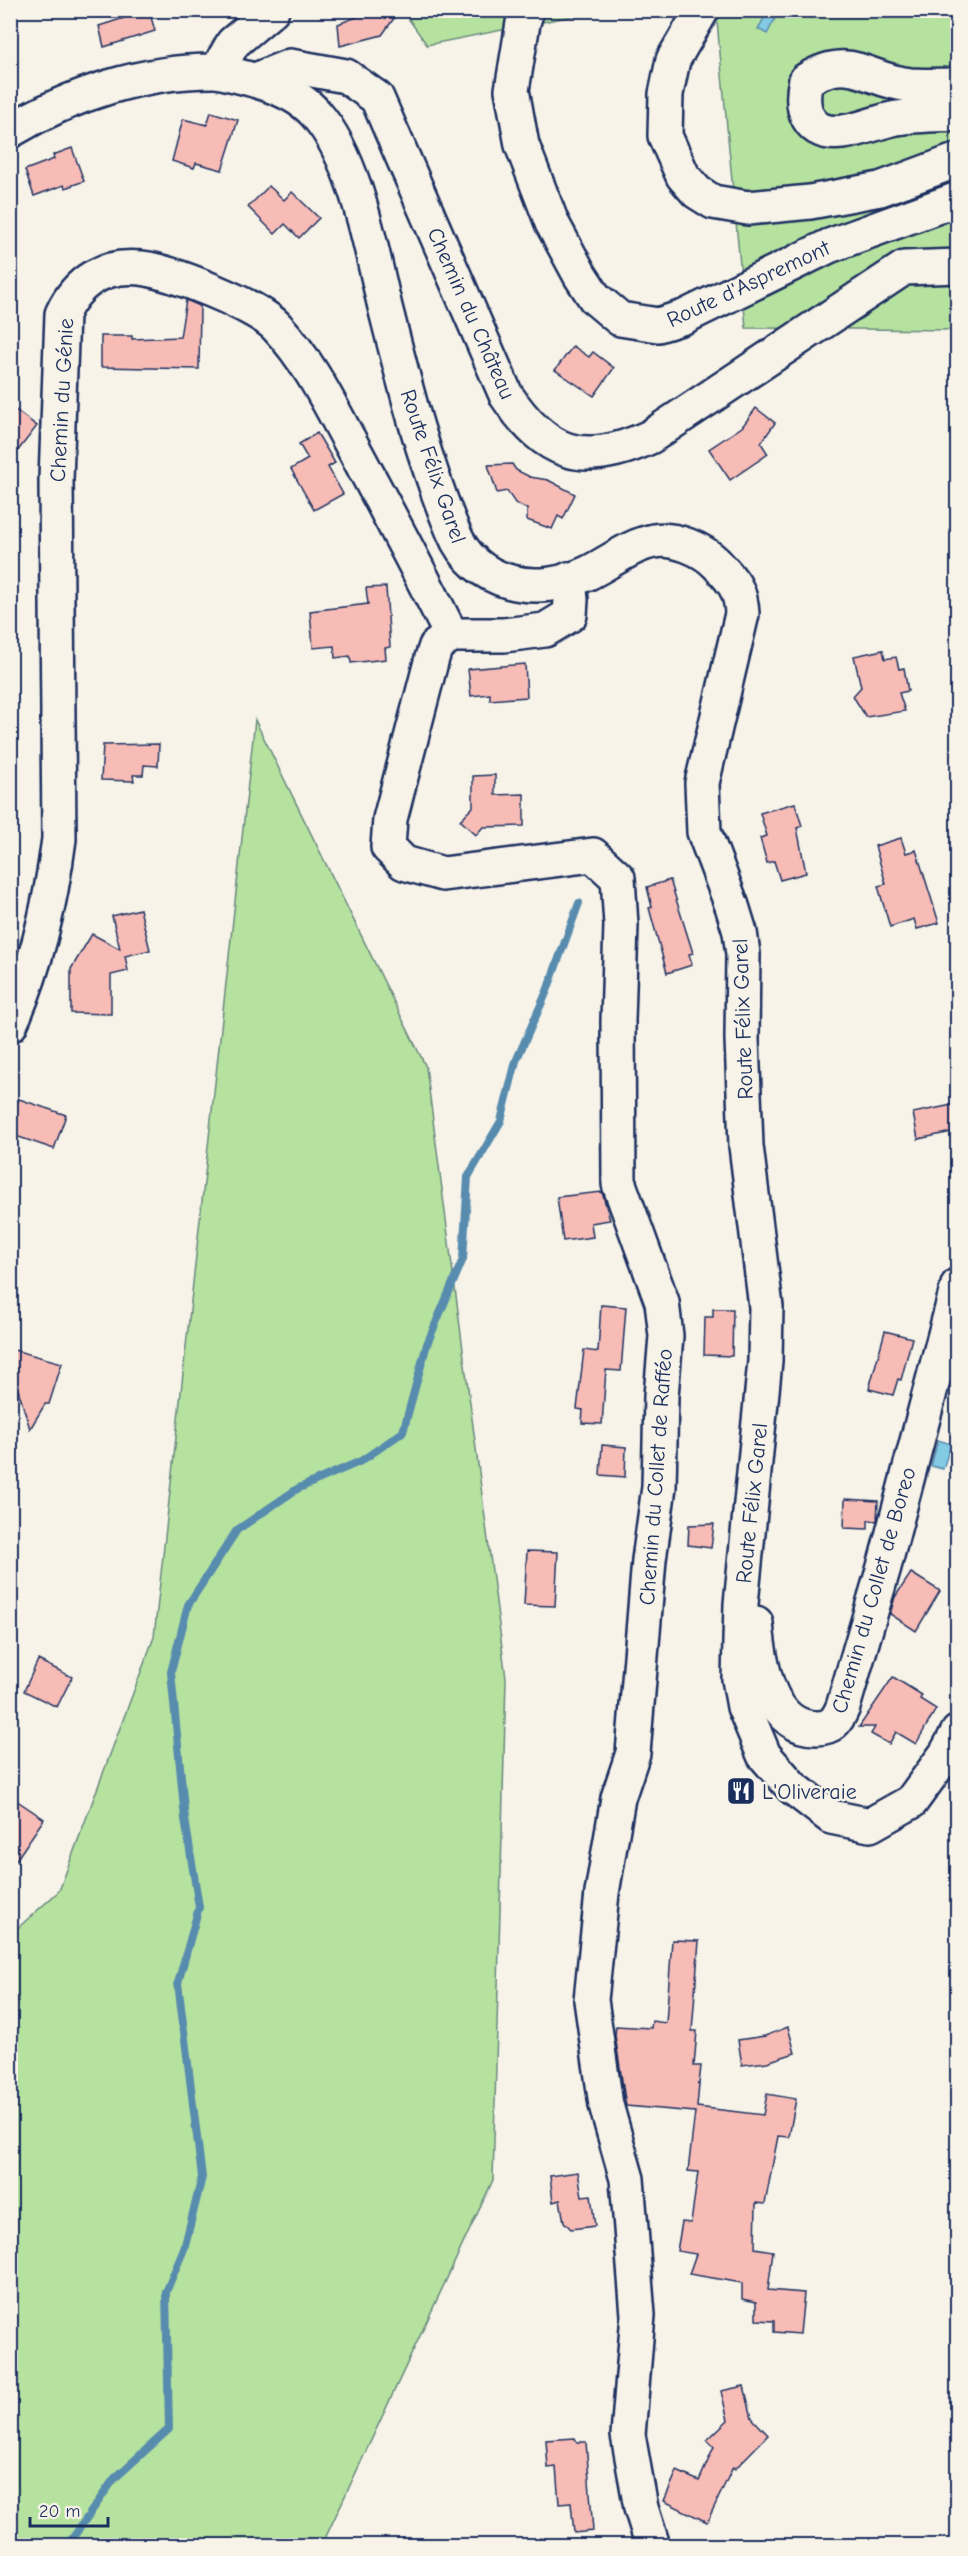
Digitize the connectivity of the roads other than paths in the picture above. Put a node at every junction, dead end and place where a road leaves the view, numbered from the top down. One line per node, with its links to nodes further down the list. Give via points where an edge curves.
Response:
1 (272, 10): 4 (street, via 233,43)
2 (527, 10): 10 (street, Route d'Aspremont, via 512,90 522,145 552,223 580,274 595,298 620,318 658,325 684,317 829,246)
3 (702, 10): 9 (street, Route d'Aspremont, via 673,60 666,94 665,136 683,176 713,202 748,208 810,202 880,189)
4 (217, 71): 5 (street, Route Félix Garel); 8 (street, via 163,75 98,92 60,105)
5 (258, 80): 11 (street, Chemin du Château, via 290,66 345,76 377,98 506,395 539,436 555,446 604,453 627,448 650,437 904,268); 12 (street, Route Félix Garel, via 315,112 336,141 354,190 415,421 460,546 482,571 496,578 533,585)
6 (957, 82): 7 (street, via 909,85 836,67 806,80 802,96 809,122 821,130 841,133 896,118)
7 (957, 114)
8 (10, 131)
9 (957, 160)
10 (957, 199)
11 (957, 266)
12 (569, 579): 13 (street, via 570,615 545,630); 16 (street, Route Félix Garel, via 638,546 666,539 678,541 713,560 741,597 742,614 702,783 704,832 732,906 743,954 746,1146 766,1316)
13 (451, 635): 14 (street, Chemin du Génie, via 320,386 276,326 228,298 151,269 112,268 79,287 62,314 57,480 59,839 41,934); 18 (street, Chemin du Collet de Rafféo, via 436,646 432,658 390,819 388,847 404,863 443,874 592,855 618,878 619,1184 665,1317 659,1487 633,1752 618,1798 602,1893 591,2000 606,2105 627,2179 638,2315 628,2435 641,2508)
14 (10, 1025)
15 (957, 1285): 16 (street, Chemin du Collet de Boreo, via 881,1578 837,1720 826,1728 810,1728 793,1721 779,1708 762,1668 755,1616)
16 (741, 1604): 17 (street, Route Félix Garel, via 739,1679 755,1735 764,1755 792,1787 831,1817 870,1825 911,1802)
17 (957, 1732)
18 (653, 2546)

